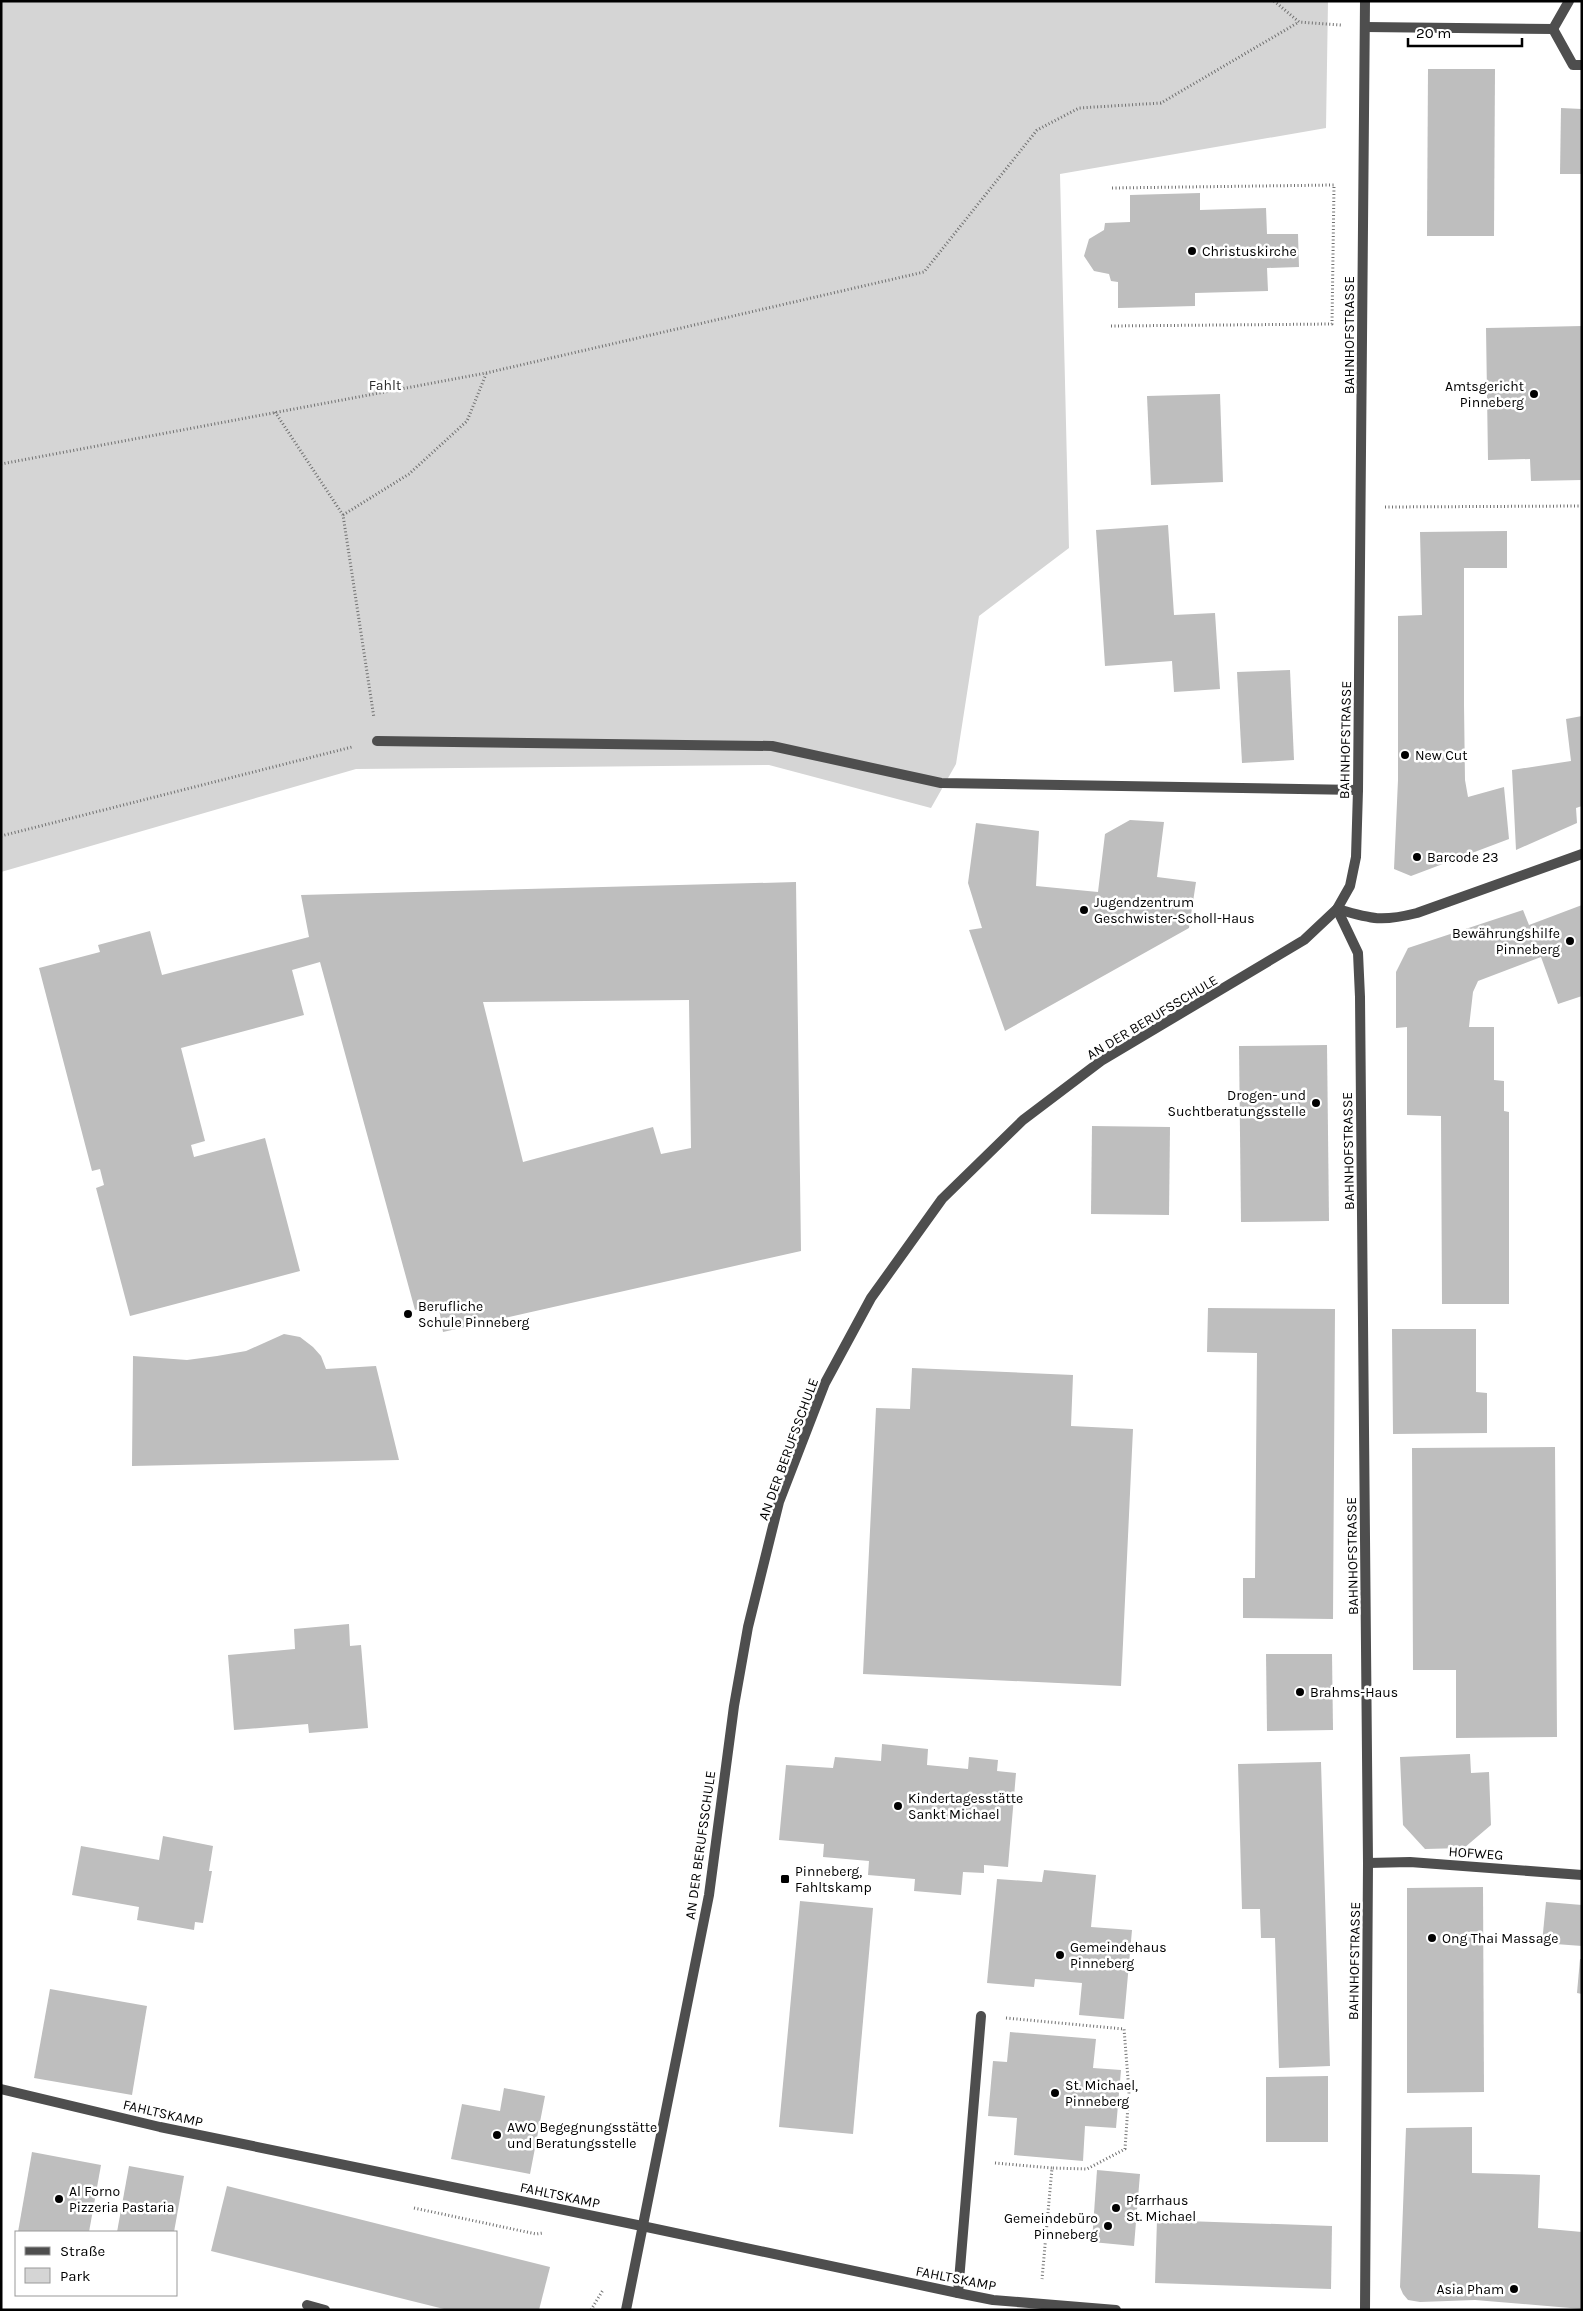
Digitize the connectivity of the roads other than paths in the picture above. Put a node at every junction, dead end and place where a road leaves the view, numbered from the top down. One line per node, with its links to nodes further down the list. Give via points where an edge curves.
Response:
1 (1365, 1): 3 (street, BAHNHOFSTRASSE)
2 (1569, 1): 4 (street)
3 (1365, 27): 4 (street); 7 (street, BAHNHOFSTRASSE)
4 (1553, 29): 5 (street, via 1573,65)
5 (1582, 65)
6 (377, 741): 7 (street, via 772,746 940,782)
7 (1358, 790): 9 (street, BAHNHOFSTRASSE, via 1356,857 1350,886)
8 (1582, 854): 9 (street, via 1397,918 1374,920)
9 (1337, 909): 10 (street, BAHNHOFSTRASSE, via 1358,953 1360,997); 14 (street, AN DER BERUFSSCHULE, via 1304,940 1101,1061 1023,1120 942,1199 871,1298 825,1383 779,1502 748,1627 709,1895)
10 (1368, 1863): 11 (street, HOFWEG, via 1410,1862); 20 (street, BAHNHOFSTRASSE)
11 (1582, 1875)
12 (982, 2016): 15 (street)
13 (1, 2089): 14 (street, FAHLTSKAMP, via 160,2127)
14 (642, 2226): 15 (street, FAHLTSKAMP); 18 (street, AN DER BERUFSSCHULE)
15 (958, 2293): 19 (street, FAHLTSKAMP, via 993,2300)
16 (307, 2305): 17 (street)
17 (325, 2310)
18 (626, 2310)
19 (1116, 2310)
20 (1364, 2310)

